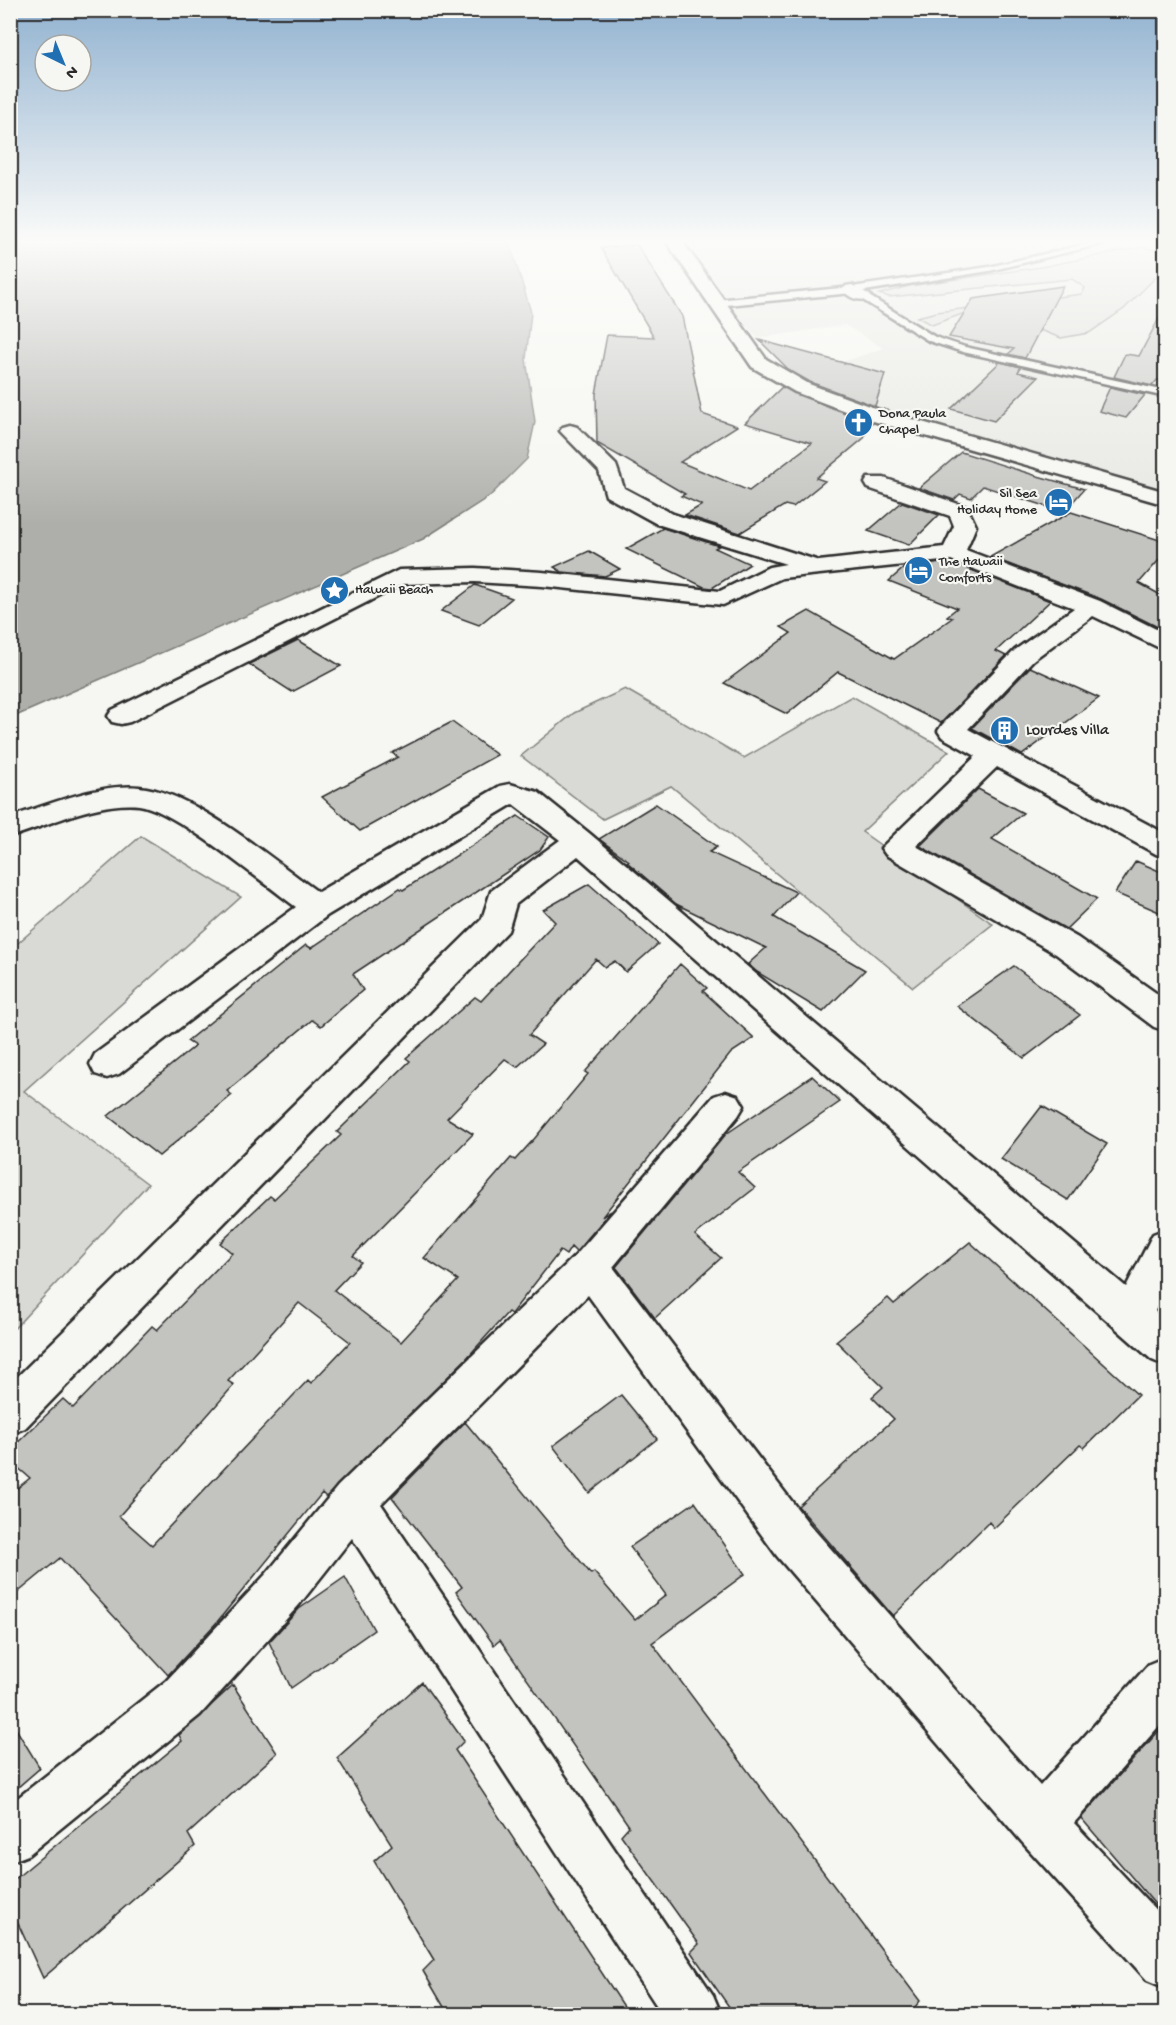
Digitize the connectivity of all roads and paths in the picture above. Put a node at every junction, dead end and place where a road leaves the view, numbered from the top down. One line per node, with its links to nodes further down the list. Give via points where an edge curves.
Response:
1 (739, 336): 6 (street, via 759,363 815,394 878,416)
2 (926, 336): 3 (lane, via 963,349)
3 (1166, 394)
4 (570, 431): 8 (street, via 609,470 614,491 624,497 665,519)
5 (876, 483): 7 (street, via 959,512 965,526)
6 (1166, 499)
7 (952, 553): 8 (street); 9 (street)
8 (820, 567): 11 (street, via 777,572 723,598 531,578 399,577)
9 (1092, 606): 10 (street); 12 (street, via 1024,655 951,731)
10 (1166, 644)
11 (121, 716)
12 (994, 754): 15 (street); 17 (street, via 896,848 1067,946)
13 (10, 827): 16 (street, via 62,811 141,796 177,808)
14 (579, 840): 16 (street, via 528,800 510,793); 22 (street); 24 (street, via 502,898 497,923)
15 (1166, 847)
16 (317, 907): 18 (street)
17 (1166, 1018)
18 (107, 1064)
19 (726, 1106): 21 (street)
20 (1166, 1246): 22 (street)
21 (590, 1266): 25 (street); 27 (street, via 793,1540)
22 (1132, 1317): 23 (street)
23 (1166, 1347)
24 (10, 1414)
25 (353, 1500): 28 (street, via 283,1589 183,1698); 30 (street)
26 (1166, 1681): 27 (street)
27 (1040, 1824): 29 (street)
28 (10, 1837)
29 (1166, 1961)
30 (694, 2014)

